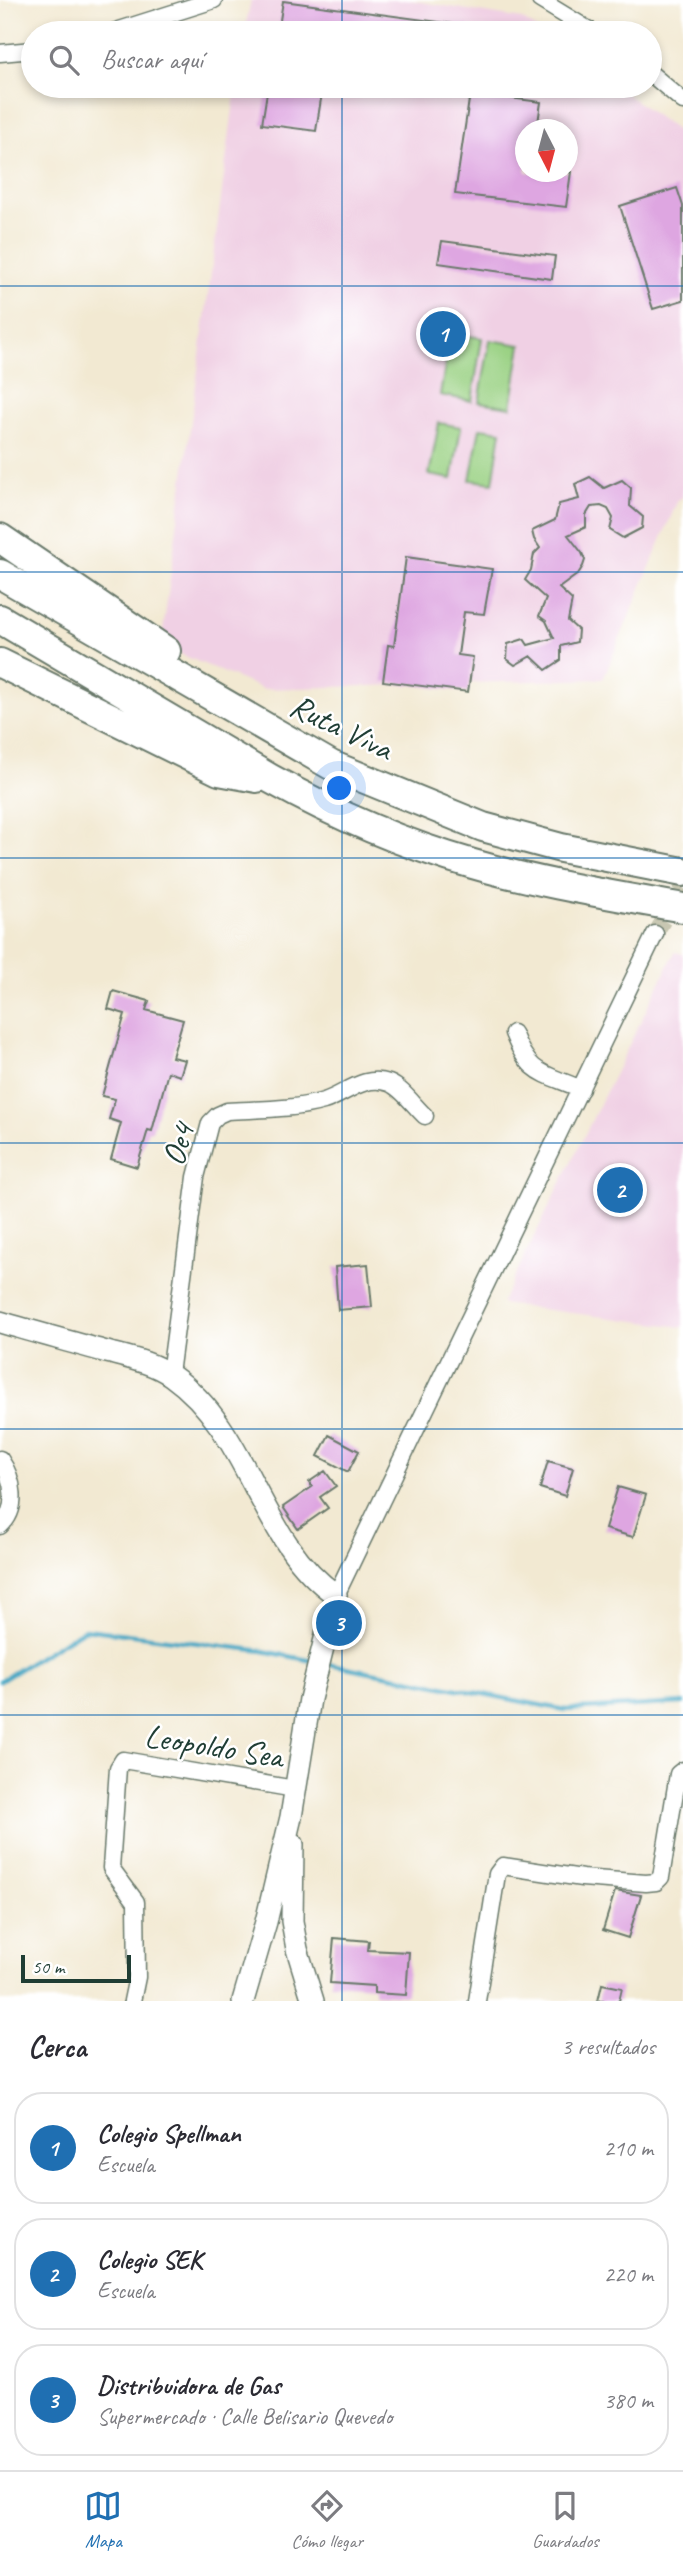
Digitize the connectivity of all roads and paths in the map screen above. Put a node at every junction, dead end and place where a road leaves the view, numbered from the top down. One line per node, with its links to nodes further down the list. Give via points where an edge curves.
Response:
1 (214, 0): 3 (street)
2 (541, 0): 4 (street)
3 (148, 21)
4 (575, 21)
5 (21, 51): 6 (street)
6 (0, 53)
7 (662, 83): 8 (street)
8 (683, 101)
9 (0, 538): 14 (highway, via 205,677 339,751)
10 (0, 574): 14 (highway, Ruta Viva, via 331,765)
11 (0, 619): 13 (highway)
12 (0, 663): 13 (highway, via 219,771)
13 (271, 779): 16 (highway, via 383,832 472,864)
14 (409, 796): 15 (highway, Ruta Viva, via 483,827)
15 (683, 872)
16 (683, 908)
17 (655, 934): 19 (street)
18 (513, 1032): 19 (street, via 532,1067)
19 (581, 1089): 25 (street)
20 (425, 1116): 22 (street, Oe4, via 392,1083 376,1080 358,1083 342,1095 320,1102 227,1111 210,1123 195,1177)
21 (0, 1322): 22 (street, via 141,1361)
22 (170, 1374): 25 (street, via 201,1400 224,1428 287,1545)
23 (0, 1459): 24 (street, via 9,1472 13,1492 12,1507)
24 (0, 1526)
25 (336, 1595): 27 (street, via 310,1699)
26 (683, 1770): 32 (street, via 678,1774 661,1877 656,1882 582,1878 503,1866 497,1874)
27 (295, 1789): 28 (street); 29 (street, Leopoldo Sea, via 120,1763 111,1868 136,1902 137,1977)
28 (291, 1817): 30 (street); 31 (street, via 292,1921)
29 (132, 2001)
30 (243, 2001)
31 (313, 2001)
32 (477, 2001)

